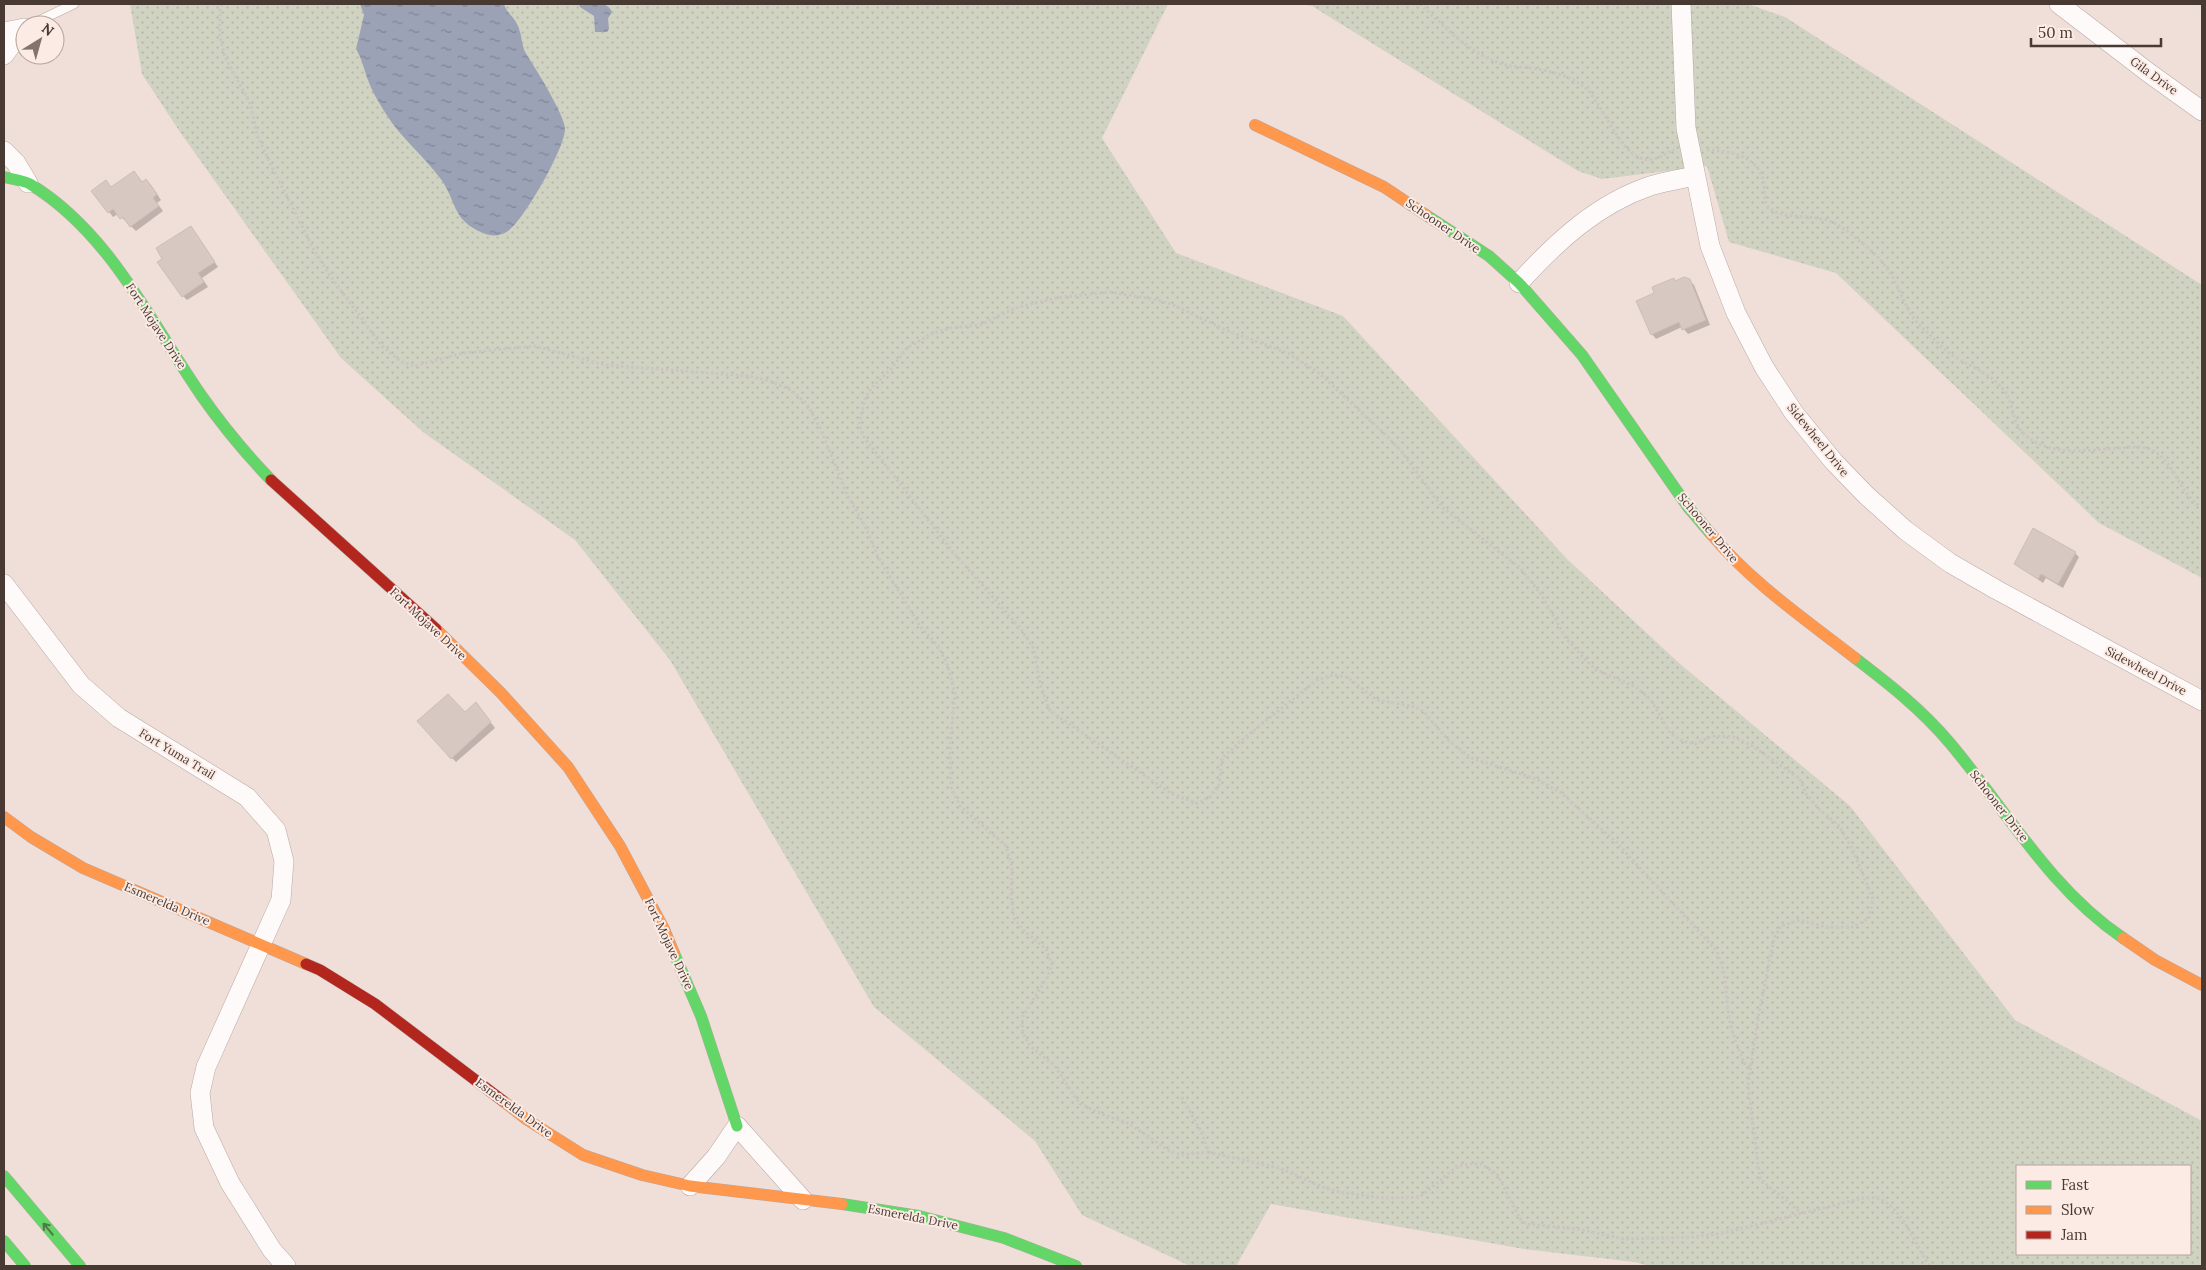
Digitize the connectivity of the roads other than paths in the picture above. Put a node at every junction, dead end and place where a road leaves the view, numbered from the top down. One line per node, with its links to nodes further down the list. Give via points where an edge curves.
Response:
1 (74, 4): 4 (lane)
2 (1681, 4): 10 (street, Sidewheel Drive, via 1686,128)
3 (2059, 4): 7 (street, Gila Drive)
4 (51, 15)
5 (15, 41): 6 (street)
6 (4, 55)
7 (2202, 110)
8 (1255, 125): 13 (street, Schooner Drive, via 1384,187 1489,256)
9 (4, 151): 12 (street, Fort Mojave Drive)
10 (1695, 176): 13 (street, via 1651,186 1588,218 1551,248); 15 (street, Sidewheel Drive, via 1710,246 1736,313 1764,367 1794,413 1840,469 1905,530 1950,562)
11 (4, 177): 12 (street, Fort Mojave Drive)
12 (28, 183): 19 (street, Fort Mojave Drive, via 74,217 119,270 201,395 243,451 287,496 454,646 568,767 620,846 664,929 701,1016)
13 (1519, 283): 18 (street, Schooner Drive, via 1582,354 1688,507 1730,557 1902,694 1956,751 2048,869 2079,903 2155,960)
14 (4, 584): 17 (street, Fort Yuma Trail, via 81,685 119,718 247,797 276,830 284,861 281,900)
15 (2202, 701)
16 (4, 817): 17 (street, Esmerelda Drive, via 30,837 83,868)
17 (261, 944): 21 (street, Esmerelda Drive, via 320,970 375,1004 526,1119 582,1155 642,1175); 26 (street, Fort Yuma Trail, via 206,1067 200,1093 204,1128 230,1183 272,1250)
18 (2202, 985)
19 (737, 1126): 21 (street, via 716,1157); 22 (street)
20 (4, 1176): 25 (street, one-way to 20)
21 (690, 1186): 22 (street, Esmerelda Drive)
22 (803, 1200): 27 (street, Esmerelda Drive, via 919,1216 1004,1238)
23 (4, 1241): 24 (street)
24 (24, 1266)
25 (80, 1266)
26 (286, 1266)
27 (1076, 1266)

